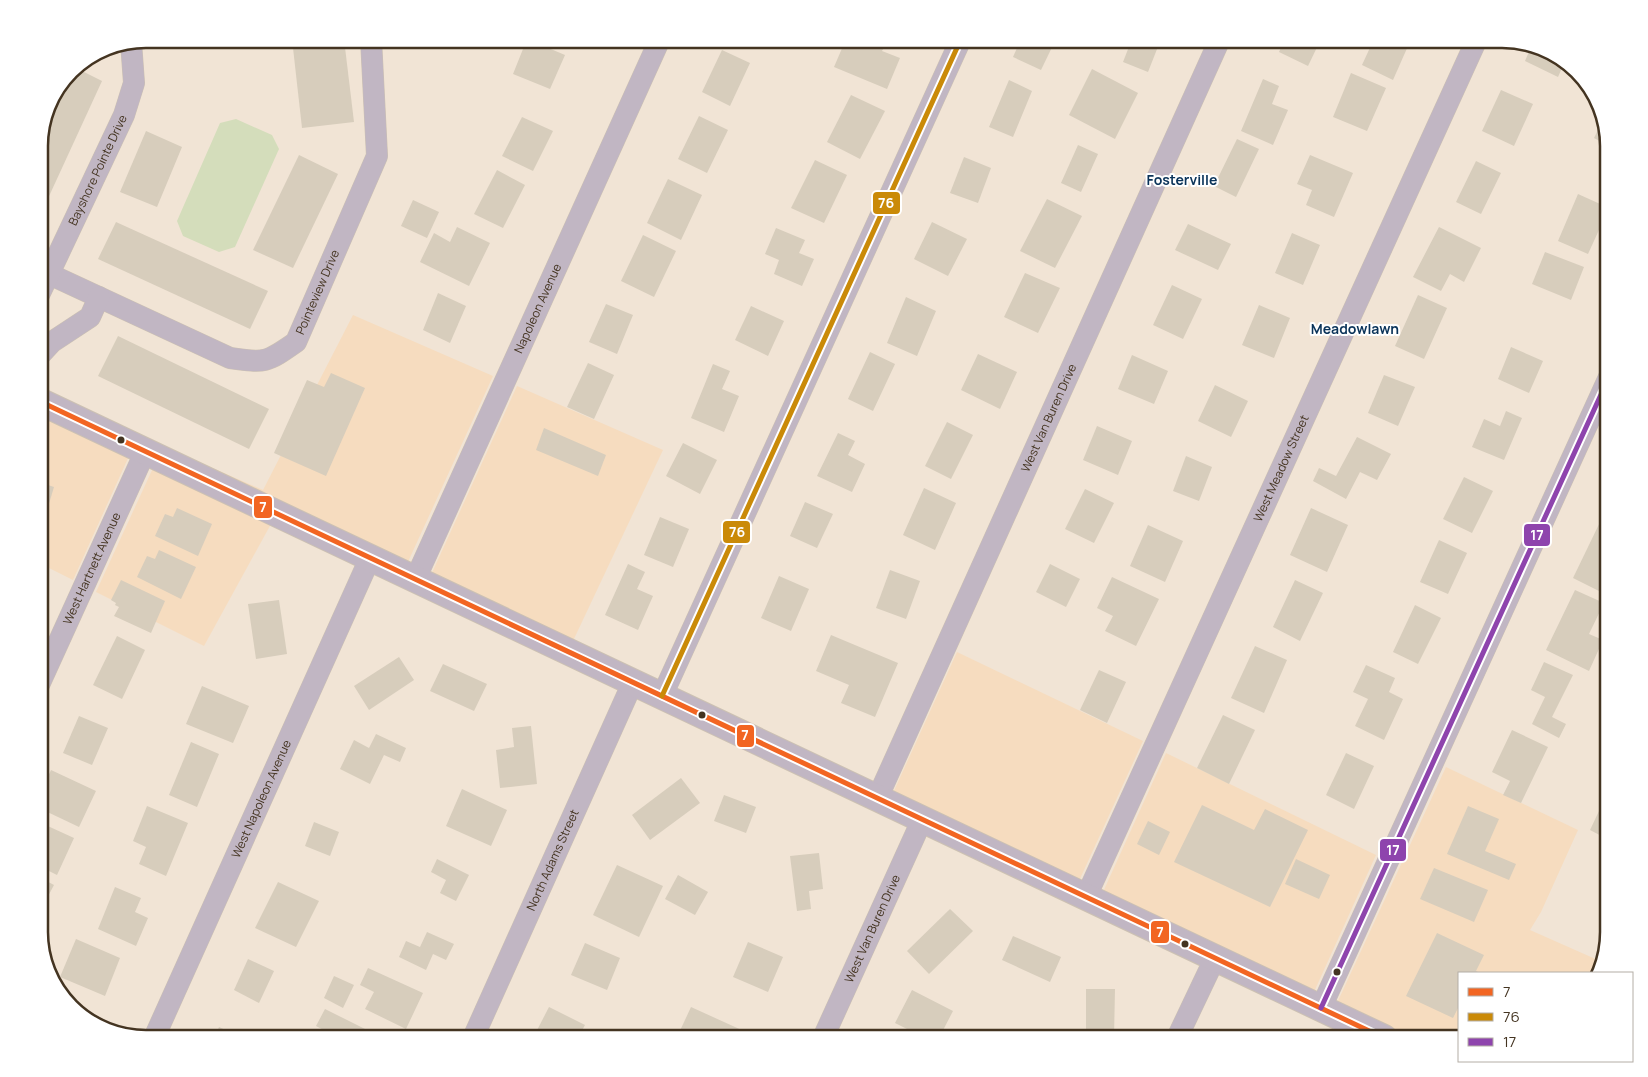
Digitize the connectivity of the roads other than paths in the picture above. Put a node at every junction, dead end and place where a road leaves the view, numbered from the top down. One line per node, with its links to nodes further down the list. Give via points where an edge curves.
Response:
1 (131, 48): 7 (street, Bayshore Pointe Drive, via 134,83 124,115)
2 (371, 48): 8 (street, Pointeview Drive, via 377,156 296,342 273,358 259,362 230,358)
3 (656, 48): 14 (street, Napoleon Avenue)
4 (957, 48): 17 (street)
5 (1216, 48): 18 (street, West Van Buren Drive)
6 (1473, 48): 20 (street, West Meadow Street)
7 (49, 274): 8 (street, Pointeview Drive)
8 (99, 297): 9 (street, via 90,317)
9 (48, 346)
10 (1600, 397): 22 (street)
11 (48, 405): 12 (street)
12 (145, 452): 13 (street); 15 (street, West Hartnett Avenue)
13 (370, 558): 14 (street); 23 (street, West Napoleon Avenue)
14 (415, 580): 16 (street)
15 (48, 666)
16 (633, 682): 17 (street); 24 (street, North Adams Street)
17 (662, 696): 18 (street)
18 (877, 798): 19 (street)
19 (922, 820): 20 (street); 25 (street, West Van Buren Drive)
20 (1086, 897): 21 (street)
21 (1216, 958): 22 (street); 26 (street)
22 (1321, 1008): 27 (street)
23 (158, 1030)
24 (477, 1030)
25 (827, 1030)
26 (1181, 1030)
27 (1367, 1030)

